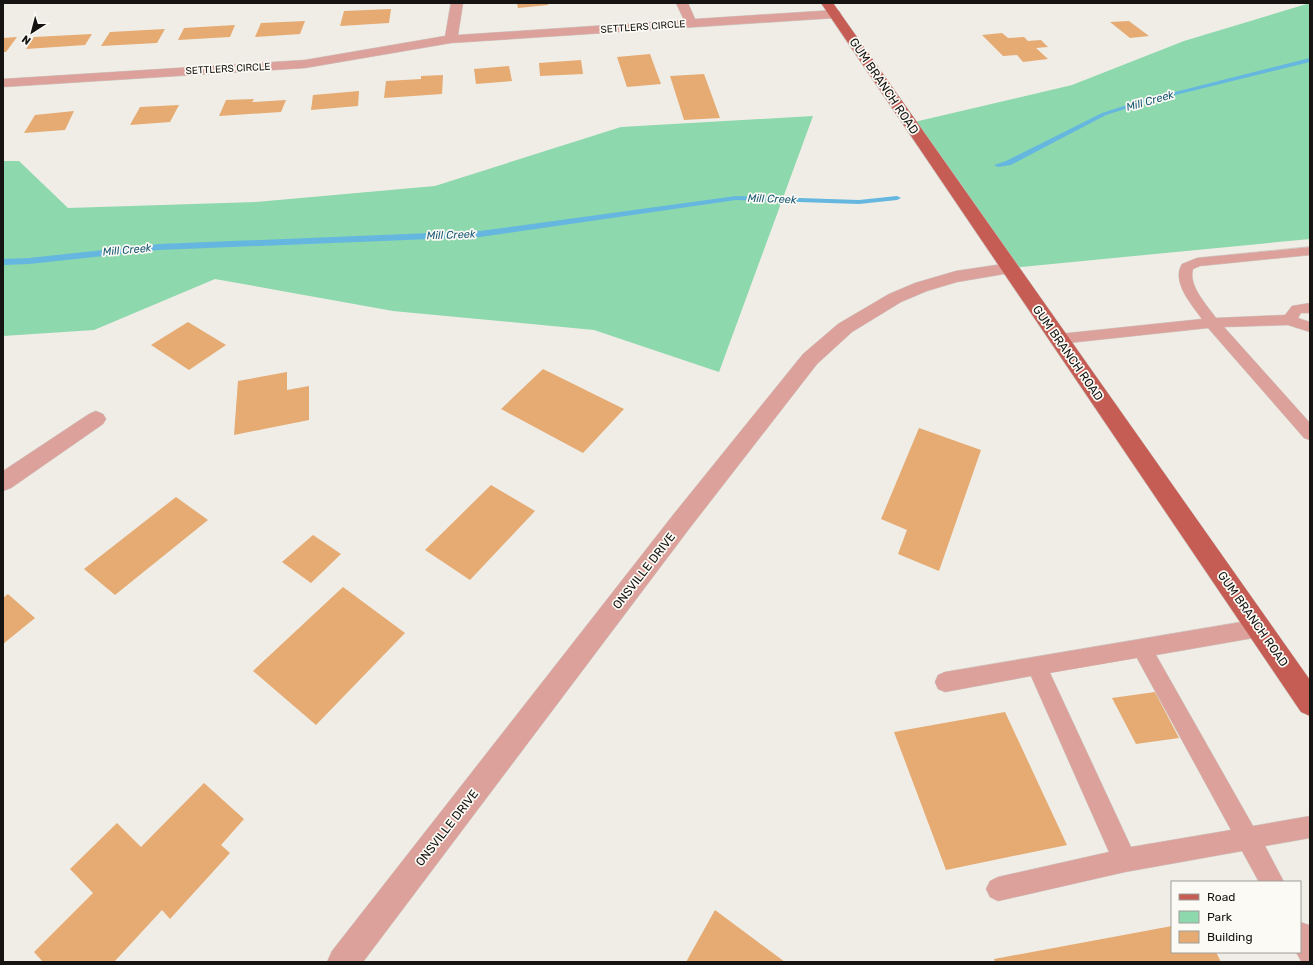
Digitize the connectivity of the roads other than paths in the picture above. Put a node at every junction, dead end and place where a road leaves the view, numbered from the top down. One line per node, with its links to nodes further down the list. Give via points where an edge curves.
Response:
1 (457, 3): 5 (street)
2 (682, 3): 4 (street)
3 (831, 9): 4 (street, SETTLERS CIRCLE); 8 (main road, GUM BRANCH ROAD)
4 (690, 23): 5 (street, SETTLERS CIRCLE)
5 (452, 39): 6 (street, SETTLERS CIRCLE, via 305,64)
6 (3, 82)
7 (1310, 251): 11 (lane, via 1198,262 1187,267 1185,274 1190,291)
8 (1010, 268): 13 (main road, GUM BRANCH ROAD); 29 (street, ONSVILLE DRIVE, via 956,277 921,287 896,298 845,328 810,359 676,528)
9 (1310, 308): 10 (lane, via 1297,309)
10 (1289, 320): 11 (lane); 12 (lane)
11 (1212, 323): 13 (lane); 15 (lane)
12 (1310, 327)
13 (1059, 339): 17 (main road, GUM BRANCH ROAD)
14 (96, 419): 16 (street)
15 (1310, 434)
16 (3, 482)
17 (1258, 628): 18 (lane); 21 (main road, GUM BRANCH ROAD)
18 (1142, 648): 19 (lane); 23 (lane)
19 (1036, 666): 20 (lane); 24 (lane)
20 (946, 682)
21 (1310, 703)
22 (1310, 827): 23 (lane)
23 (1248, 838): 24 (lane); 25 (lane)
24 (1126, 860): 26 (lane)
25 (1271, 881)
26 (998, 888)
27 (1301, 936): 28 (lane)
28 (1310, 952)
29 (343, 962)

